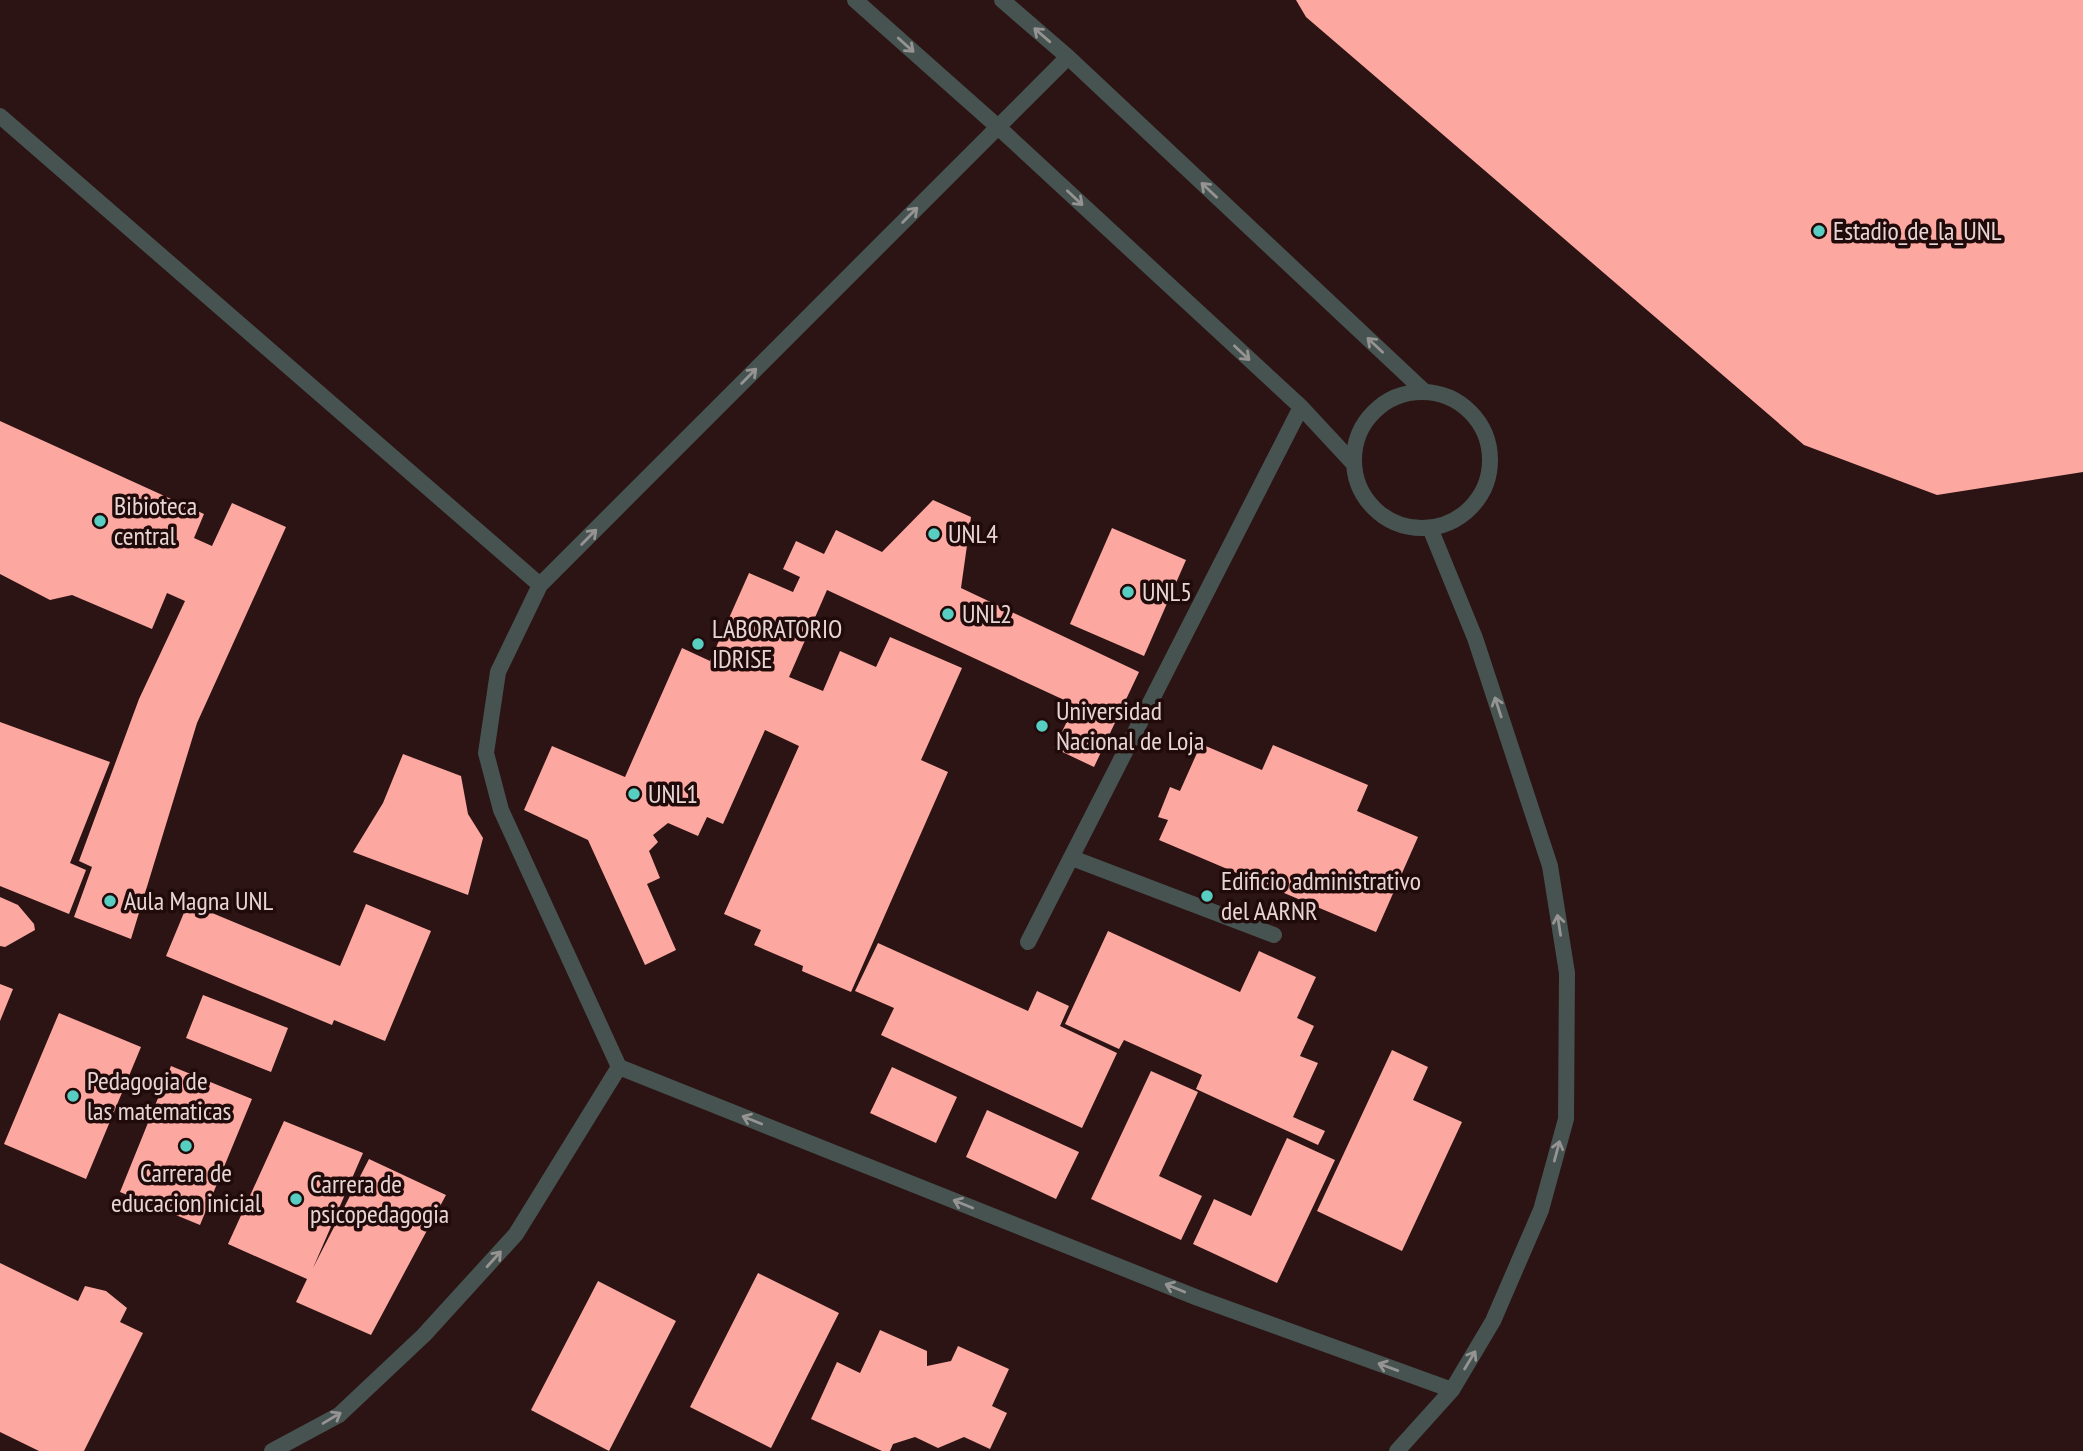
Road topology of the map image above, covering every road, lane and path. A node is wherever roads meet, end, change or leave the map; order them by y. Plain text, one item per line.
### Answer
1 (855, 0) edge
2 (1002, 0) edge
3 (1068, 57) junction
4 (0, 116) edge
5 (998, 127) junction
6 (1425, 392) junction
7 (1301, 407) junction
8 (1353, 463) junction
9 (1430, 528) junction
10 (540, 585) junction
11 (1072, 858) junction
12 (1274, 934) dead end
13 (1028, 942) dead end
14 (619, 1067) junction
15 (1452, 1390) junction
16 (272, 1451) edge
17 (1397, 1451) edge

1 -> 5 lane
3 -> 2 lane
3 - 5 lane
6 -> 3 lane
4 - 10 lane
5 -> 7 lane
10 -> 5 lane
6 - 8 lane
6 - 9 lane
7 - 8 lane
7 - 11 lane
8 - 9 lane
15 -> 9 lane
10 - 14 lane
11 - 12 lane
11 - 13 lane
15 -> 14 lane
16 -> 14 lane
15 - 17 lane

